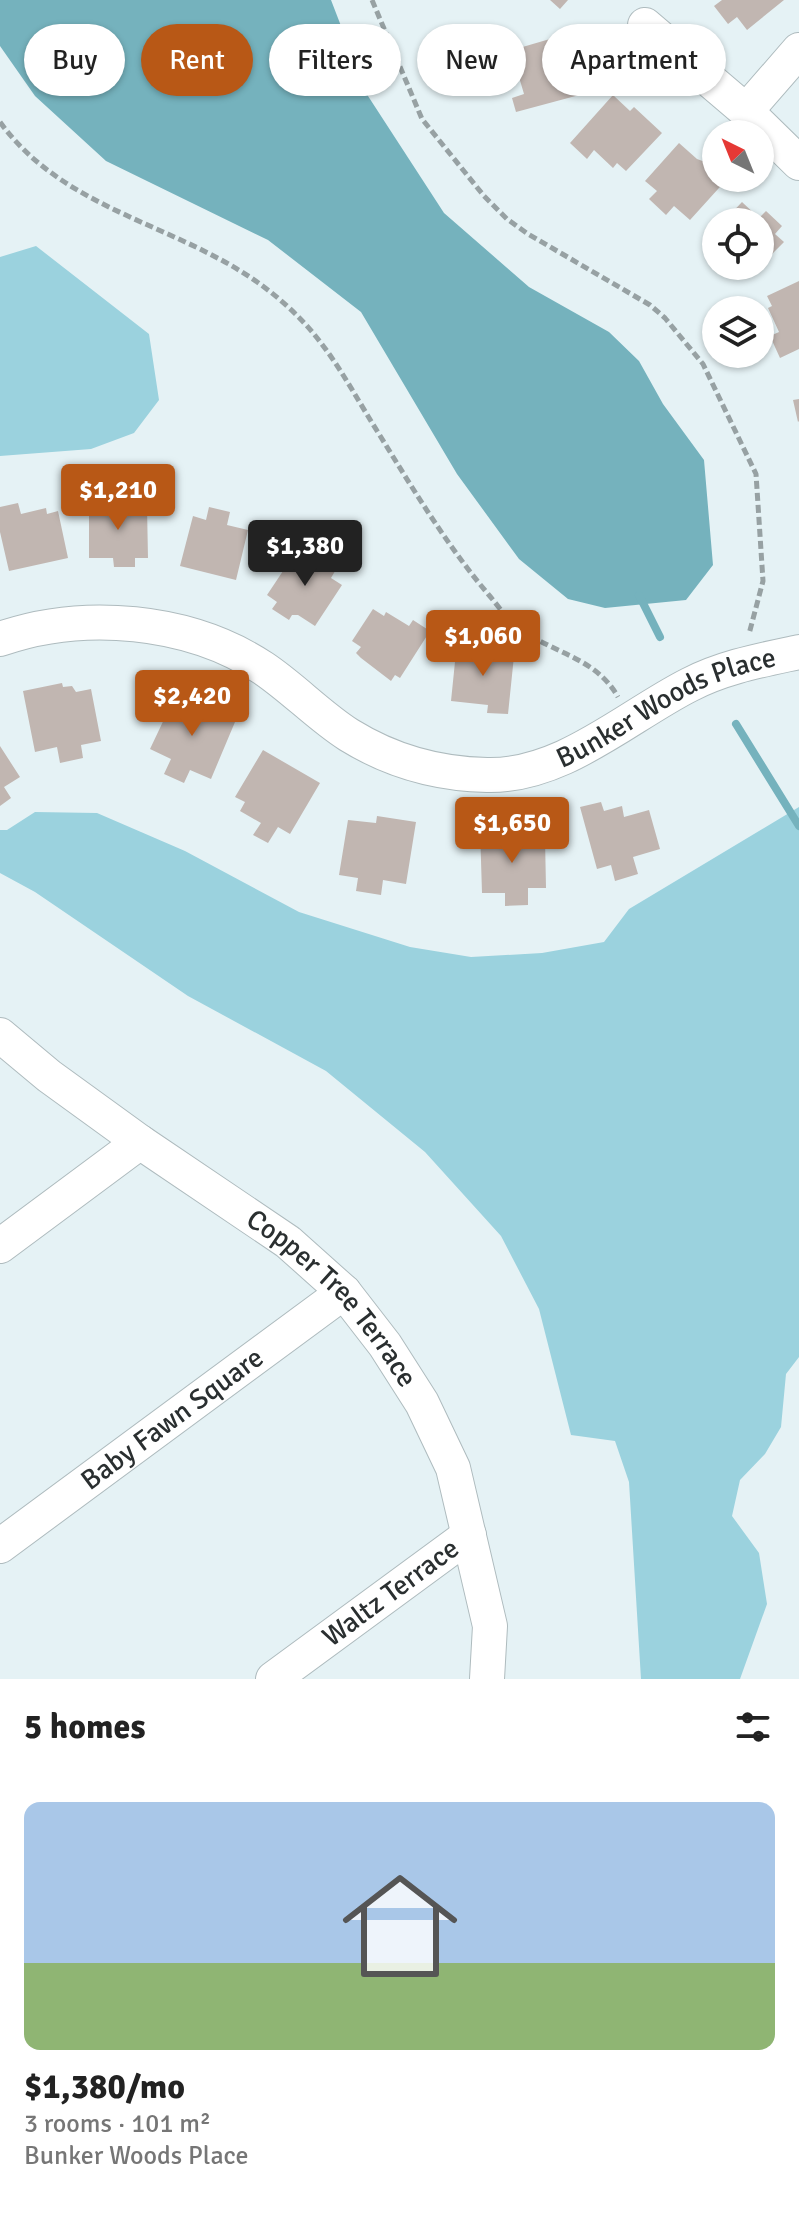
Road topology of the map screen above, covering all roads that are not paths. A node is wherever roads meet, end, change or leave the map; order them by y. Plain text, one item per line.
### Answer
1 (799, 50) edge
2 (726, 94) edge
3 (746, 111) junction
4 (799, 163) edge
5 (0, 639) edge
6 (799, 652) edge
7 (0, 1035) edge
8 (140, 1142) junction
9 (0, 1246) edge
10 (344, 1292) junction
11 (469, 1535) junction
12 (0, 1546) edge
13 (273, 1679) edge
14 (487, 1679) edge

1 - 3 street
2 - 3 street
3 - 4 street
5 - 6 street, Bunker Woods Place
7 - 8 street, Copper Tree Terrace
8 - 9 street
8 - 10 street, Copper Tree Terrace
10 - 11 street, Copper Tree Terrace
10 - 12 street, Baby Fawn Square
11 - 13 street, Waltz Terrace
11 - 14 street, Copper Tree Terrace

